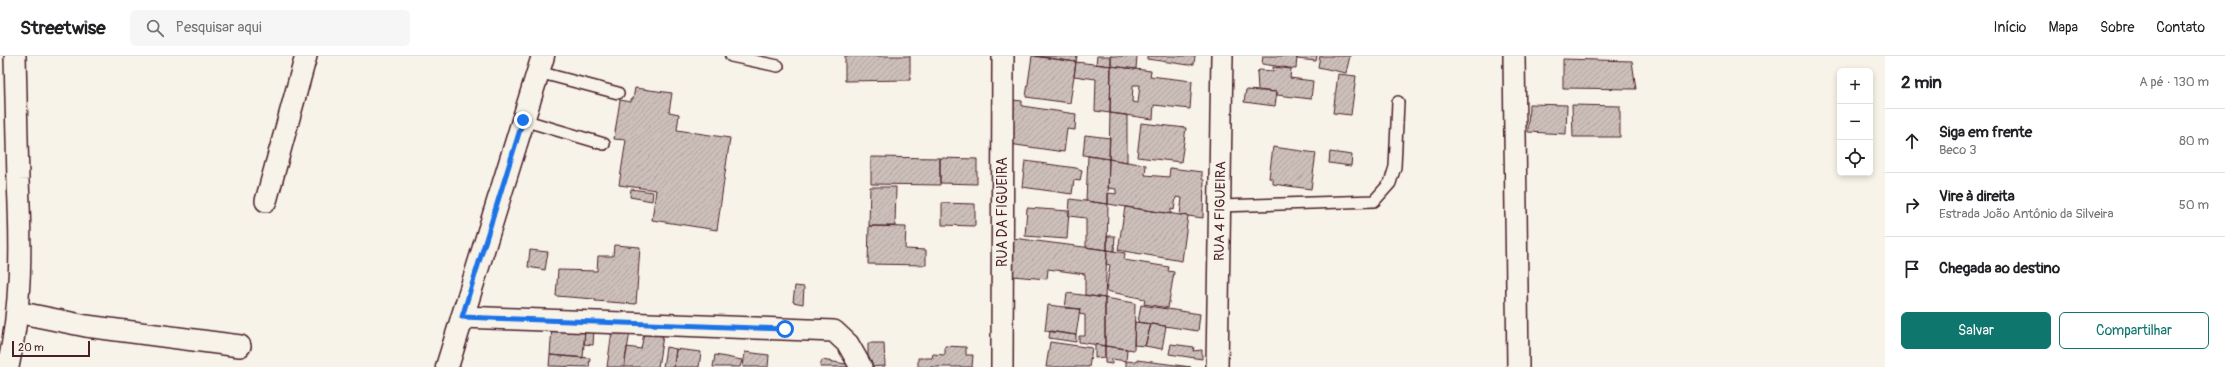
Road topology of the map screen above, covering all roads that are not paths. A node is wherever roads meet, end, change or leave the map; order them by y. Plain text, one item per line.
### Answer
1 (15, 56) edge
2 (306, 56) edge
3 (731, 56) edge
4 (1003, 56) edge
5 (1222, 56) edge
6 (1514, 56) edge
7 (540, 64) edge
8 (778, 66) dead end
9 (618, 93) dead end
10 (1398, 102) dead end
11 (523, 120) junction
12 (604, 144) dead end
13 (266, 201) dead end
14 (1220, 206) junction
15 (17, 312) junction
16 (462, 317) junction
17 (240, 346) dead end
18 (8, 367) edge
19 (447, 367) edge
20 (861, 367) edge
21 (1002, 367) edge
22 (1217, 367) edge
23 (1518, 367) edge

1 - 15 street
2 - 13 street
3 - 8 lane
4 - 21 street, RUA DA FIGUEIRA
5 - 14 street, RUA 4 FIGUEIRA
6 - 23 street
7 - 9 lane
7 - 11 main road
10 - 14 lane
11 - 12 lane
11 - 16 main road
14 - 22 street, RUA 4 FIGUEIRA
15 - 17 street
15 - 18 street
16 - 19 main road
16 - 20 street

